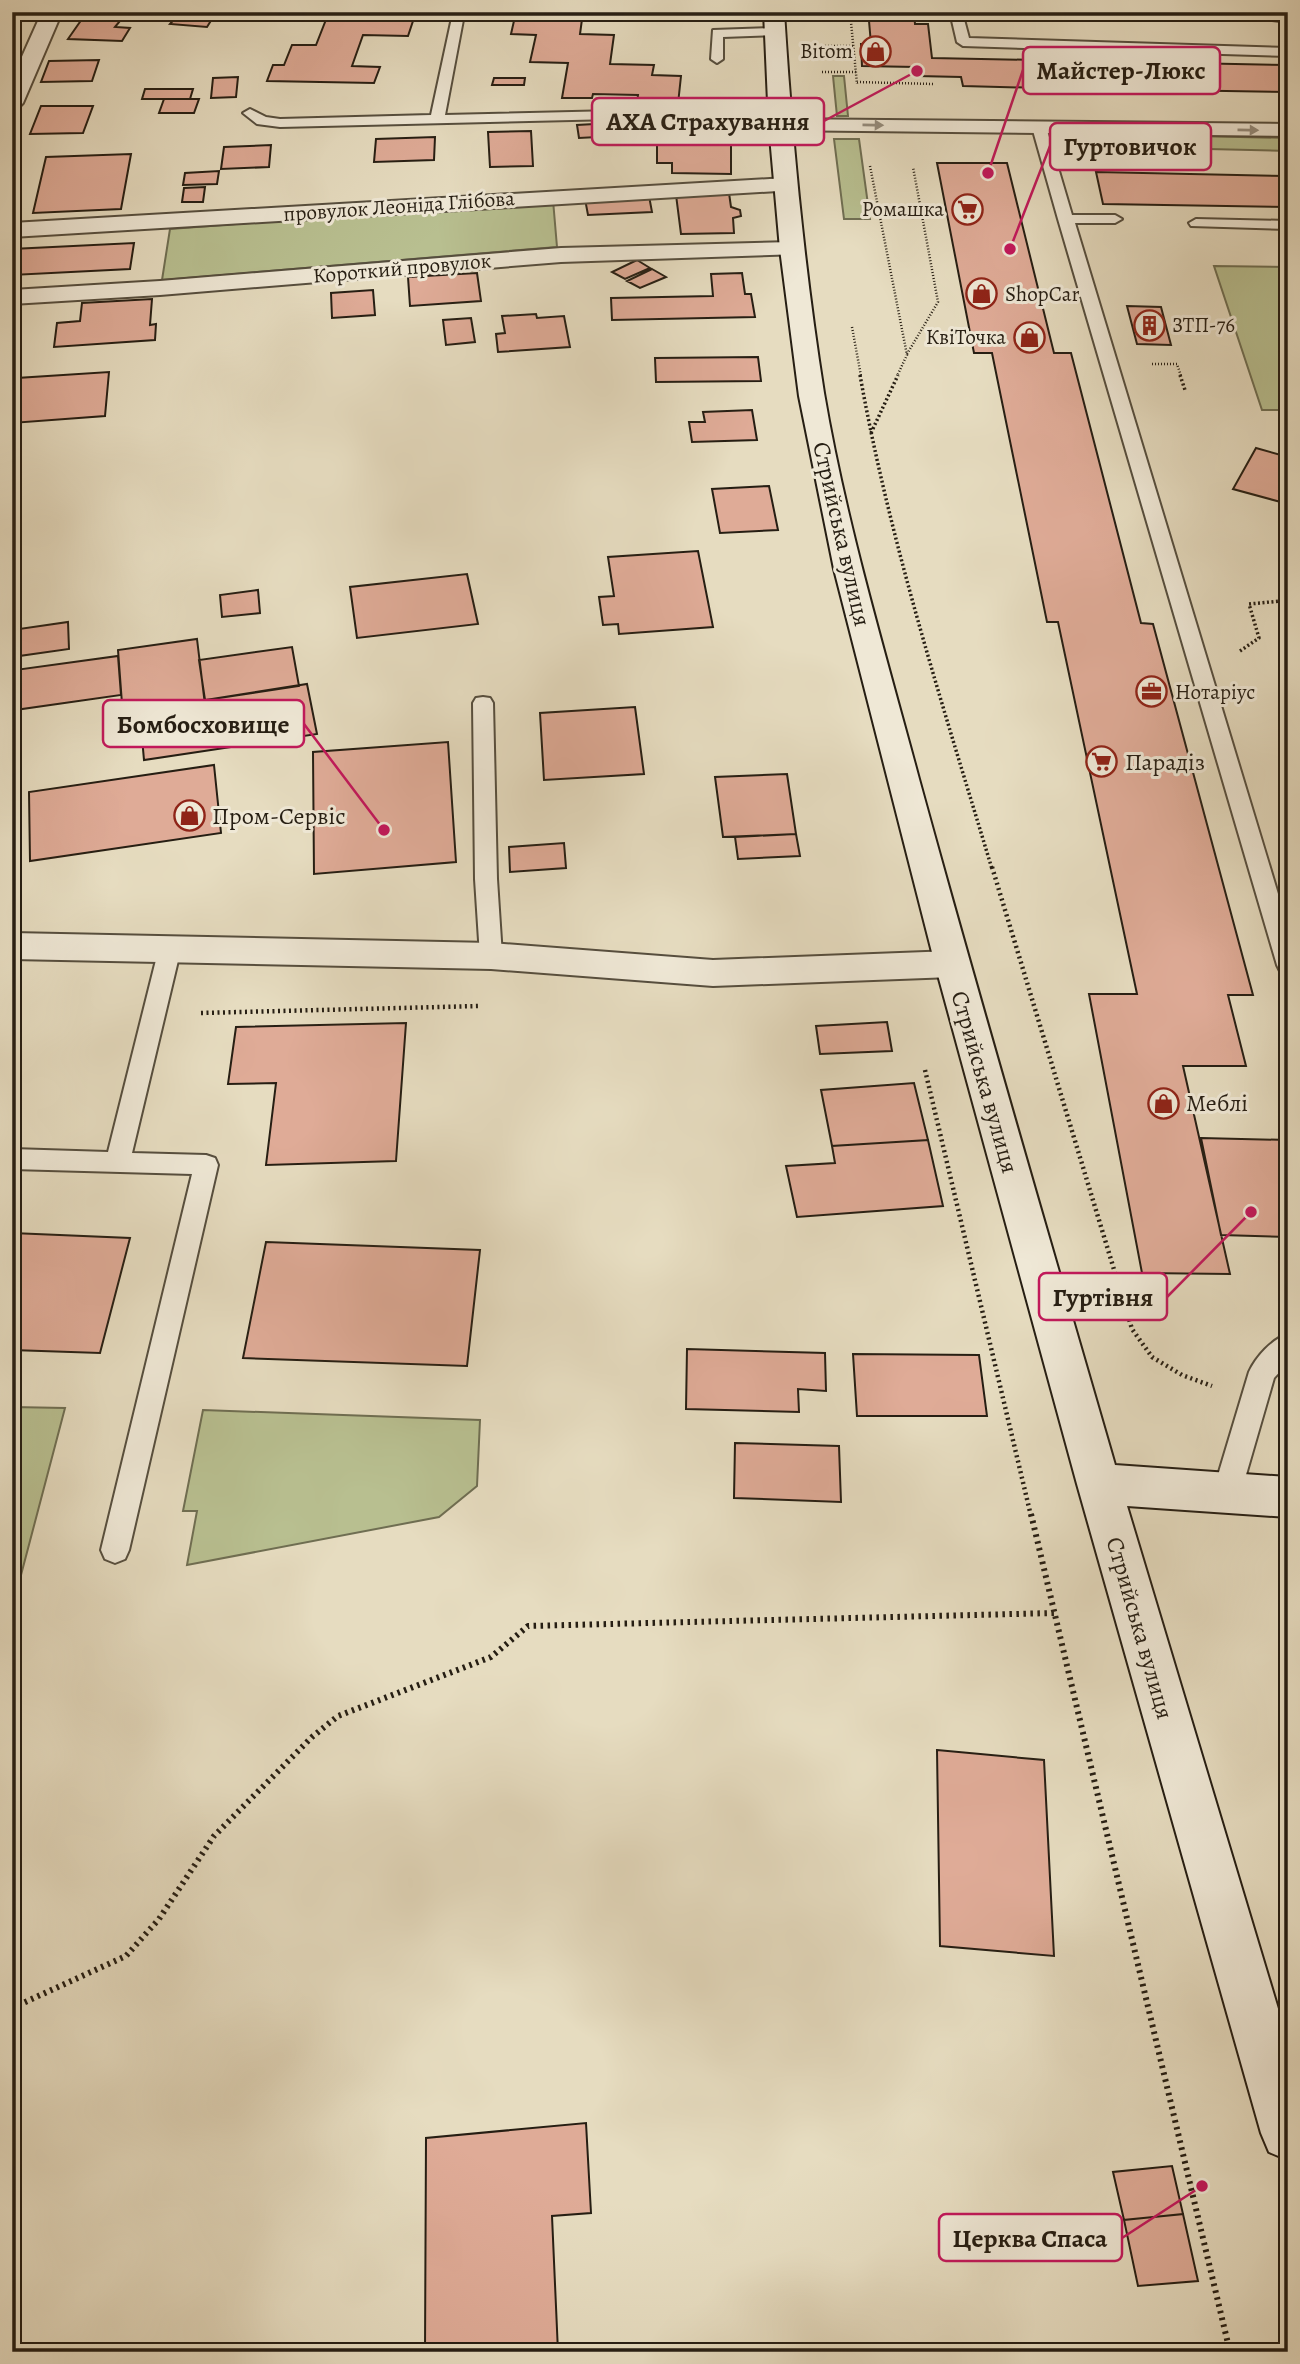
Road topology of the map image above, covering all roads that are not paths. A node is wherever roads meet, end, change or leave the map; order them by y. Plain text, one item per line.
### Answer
1 (52, 12) edge
2 (956, 12) edge
3 (1240, 12) edge
4 (504, 16) dead end
5 (1288, 18) edge
6 (774, 22) edge
7 (1288, 52) edge
8 (718, 59) dead end
9 (12, 103) edge
10 (250, 113) dead end
11 (780, 118) junction
12 (437, 119) junction
13 (1039, 127) junction
14 (1288, 130) edge
15 (786, 185) junction
16 (1065, 219) junction
17 (1115, 219) dead end
18 (1196, 223) dead end
19 (1288, 225) edge
20 (12, 230) edge
21 (792, 249) junction
22 (12, 297) edge
23 (483, 704) dead end
24 (12, 946) edge
25 (170, 948) junction
26 (491, 956) junction
27 (952, 964) junction
28 (1288, 965) edge
29 (12, 1159) edge
30 (118, 1162) junction
31 (1288, 1345) edge
32 (1099, 1484) junction
33 (1227, 1492) junction
34 (1288, 1497) edge
35 (115, 1550) dead end
36 (1288, 2133) edge

1 - 9 street
2 - 7 lane
3 - 5 lane
4 - 12 lane
6 - 8 lane
6 - 11 street, Стрийська вулиця
10 - 12 lane
11 - 12 lane
11 -> 13 street
11 - 15 street, Стрийська вулиця
13 -> 14 street
13 - 16 lane
15 - 20 street, провулок Леоніда Глібова
15 - 21 street, Стрийська вулиця
16 - 17 lane
16 - 28 lane
18 - 19 lane
21 - 22 street, Короткий провулок
21 - 27 street, Стрийська вулиця
23 - 26 lane
24 - 25 street
25 - 26 street
25 - 30 lane
26 - 27 street
27 - 32 street, Стрийська вулиця
29 - 30 lane
30 - 35 lane
31 - 33 lane
32 - 33 street
32 - 36 street, Стрийська вулиця
33 - 34 street

